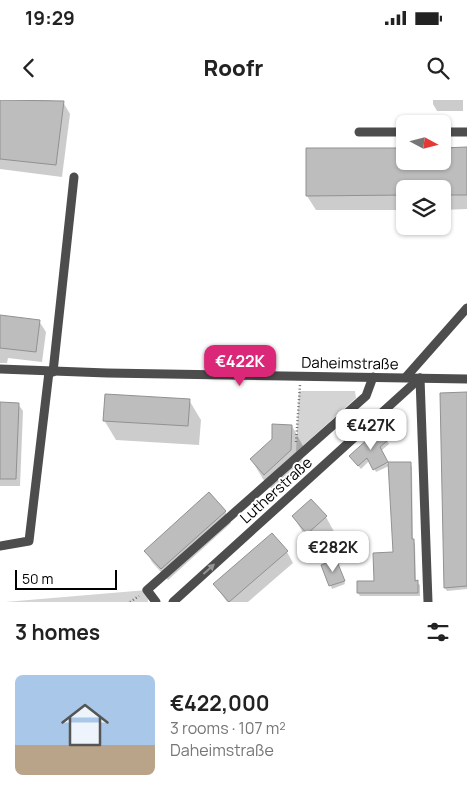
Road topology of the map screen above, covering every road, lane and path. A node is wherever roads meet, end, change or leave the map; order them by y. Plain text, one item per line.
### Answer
1 (359, 132) dead end
2 (396, 132) edge
3 (451, 132) edge
4 (467, 132) edge
5 (74, 177) dead end
6 (467, 308) edge
7 (0, 369) edge
8 (51, 372) junction
9 (300, 376) junction
10 (373, 377) junction
11 (406, 378) junction
12 (420, 378) junction
13 (467, 379) edge
14 (297, 438) dead end
15 (0, 546) edge
16 (156, 602) edge
17 (173, 602) edge
18 (428, 602) edge

1 - 2 street
3 - 4 street
5 - 8 street
6 - 11 street
7 - 8 street, Daheimstraße
8 - 9 street, Daheimstraße
8 - 15 street
9 - 10 street, Daheimstraße
9 - 14 path
10 - 11 street, Daheimstraße
10 - 16 street, Lutherstraße
11 - 12 street, Daheimstraße
12 - 13 street, Daheimstraße
17 -> 12 street, Lutherstraße
12 - 18 street

